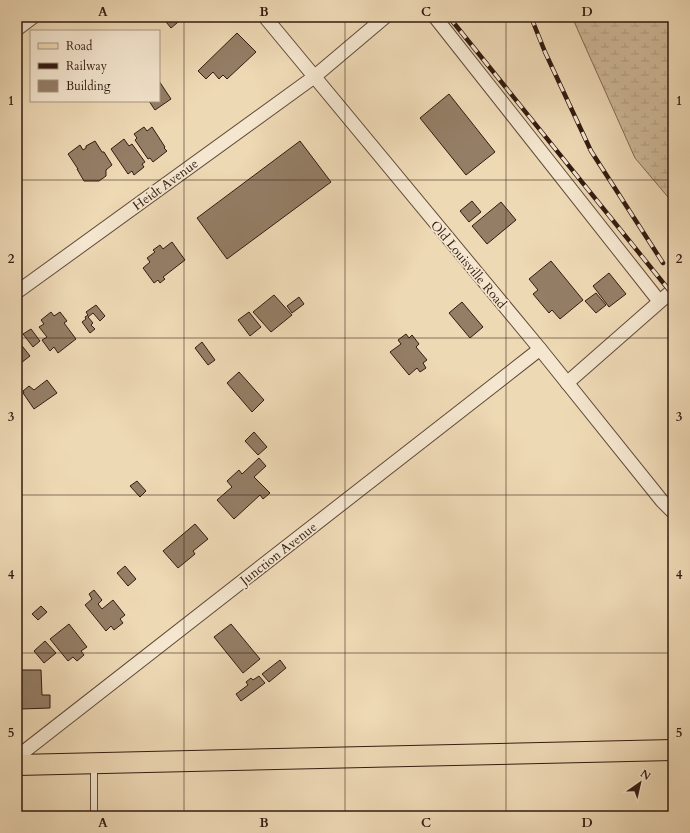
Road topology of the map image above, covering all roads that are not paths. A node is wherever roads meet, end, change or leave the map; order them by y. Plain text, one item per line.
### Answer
1 (33, 17) edge
2 (265, 17) edge
3 (385, 17) edge
4 (435, 17) edge
5 (17, 29) edge
6 (314, 77) junction
7 (673, 290) edge
8 (17, 292) edge
9 (659, 301) junction
10 (540, 350) junction
11 (567, 383) junction
12 (673, 512) edge
13 (673, 750) edge
14 (17, 757) edge
15 (94, 763) junction
16 (17, 765) edge
17 (94, 816) edge

1 - 5 street
2 - 6 street, Old Louisville Road
3 - 6 street, Heidt Avenue
4 - 9 street
6 - 8 street, Heidt Avenue
6 - 10 street, Old Louisville Road
7 - 9 street
9 - 11 street
10 - 11 street, Old Louisville Road
10 - 14 street, Junction Avenue
11 - 12 street, Old Louisville Road
13 - 15 main road
15 - 16 main road
15 - 17 lane

